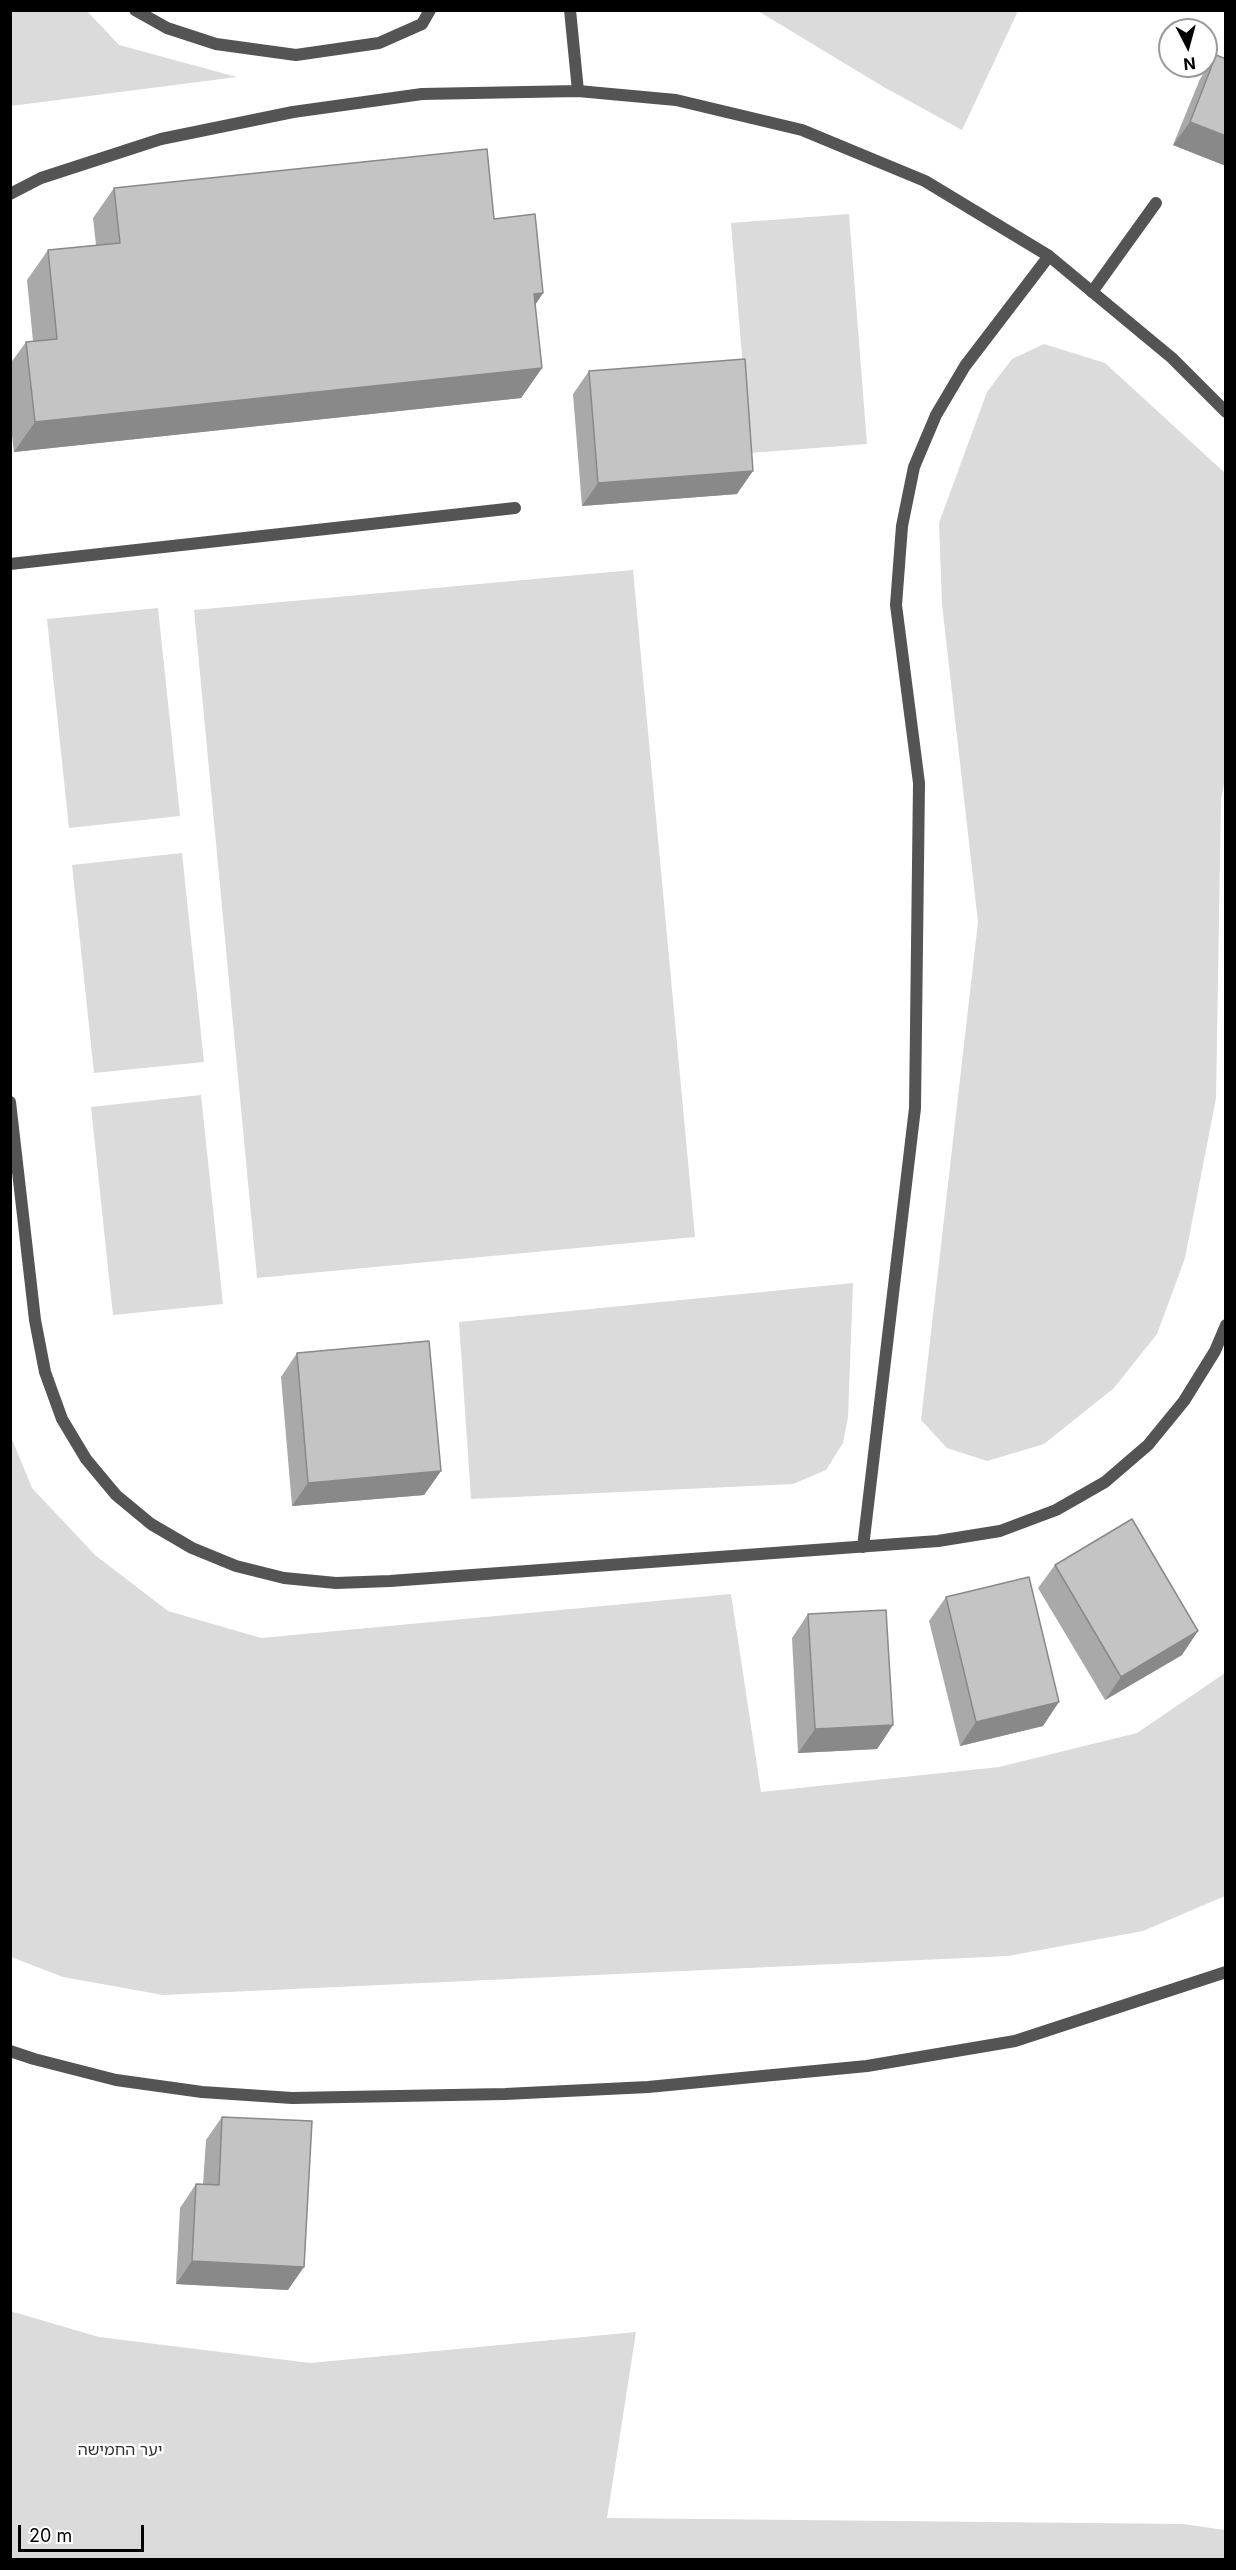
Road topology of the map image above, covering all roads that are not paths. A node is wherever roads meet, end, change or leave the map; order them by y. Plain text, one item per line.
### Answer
1 (135, 10) edge
2 (430, 10) edge
3 (570, 10) edge
4 (578, 91) junction
5 (10, 194) edge
6 (1156, 203) dead end
7 (1049, 256) junction
8 (1092, 292) junction
9 (1226, 412) edge
10 (515, 508) dead end
11 (10, 564) edge
12 (10, 1102) edge
13 (1226, 1325) edge
14 (863, 1546) junction
15 (1226, 1972) edge
16 (10, 2051) edge

1 - 2 street
3 - 4 street
4 - 5 street
4 - 7 street
6 - 8 street
7 - 8 street
7 - 14 street
8 - 9 street
10 - 11 street
12 - 14 street
13 - 14 street
15 - 16 street

